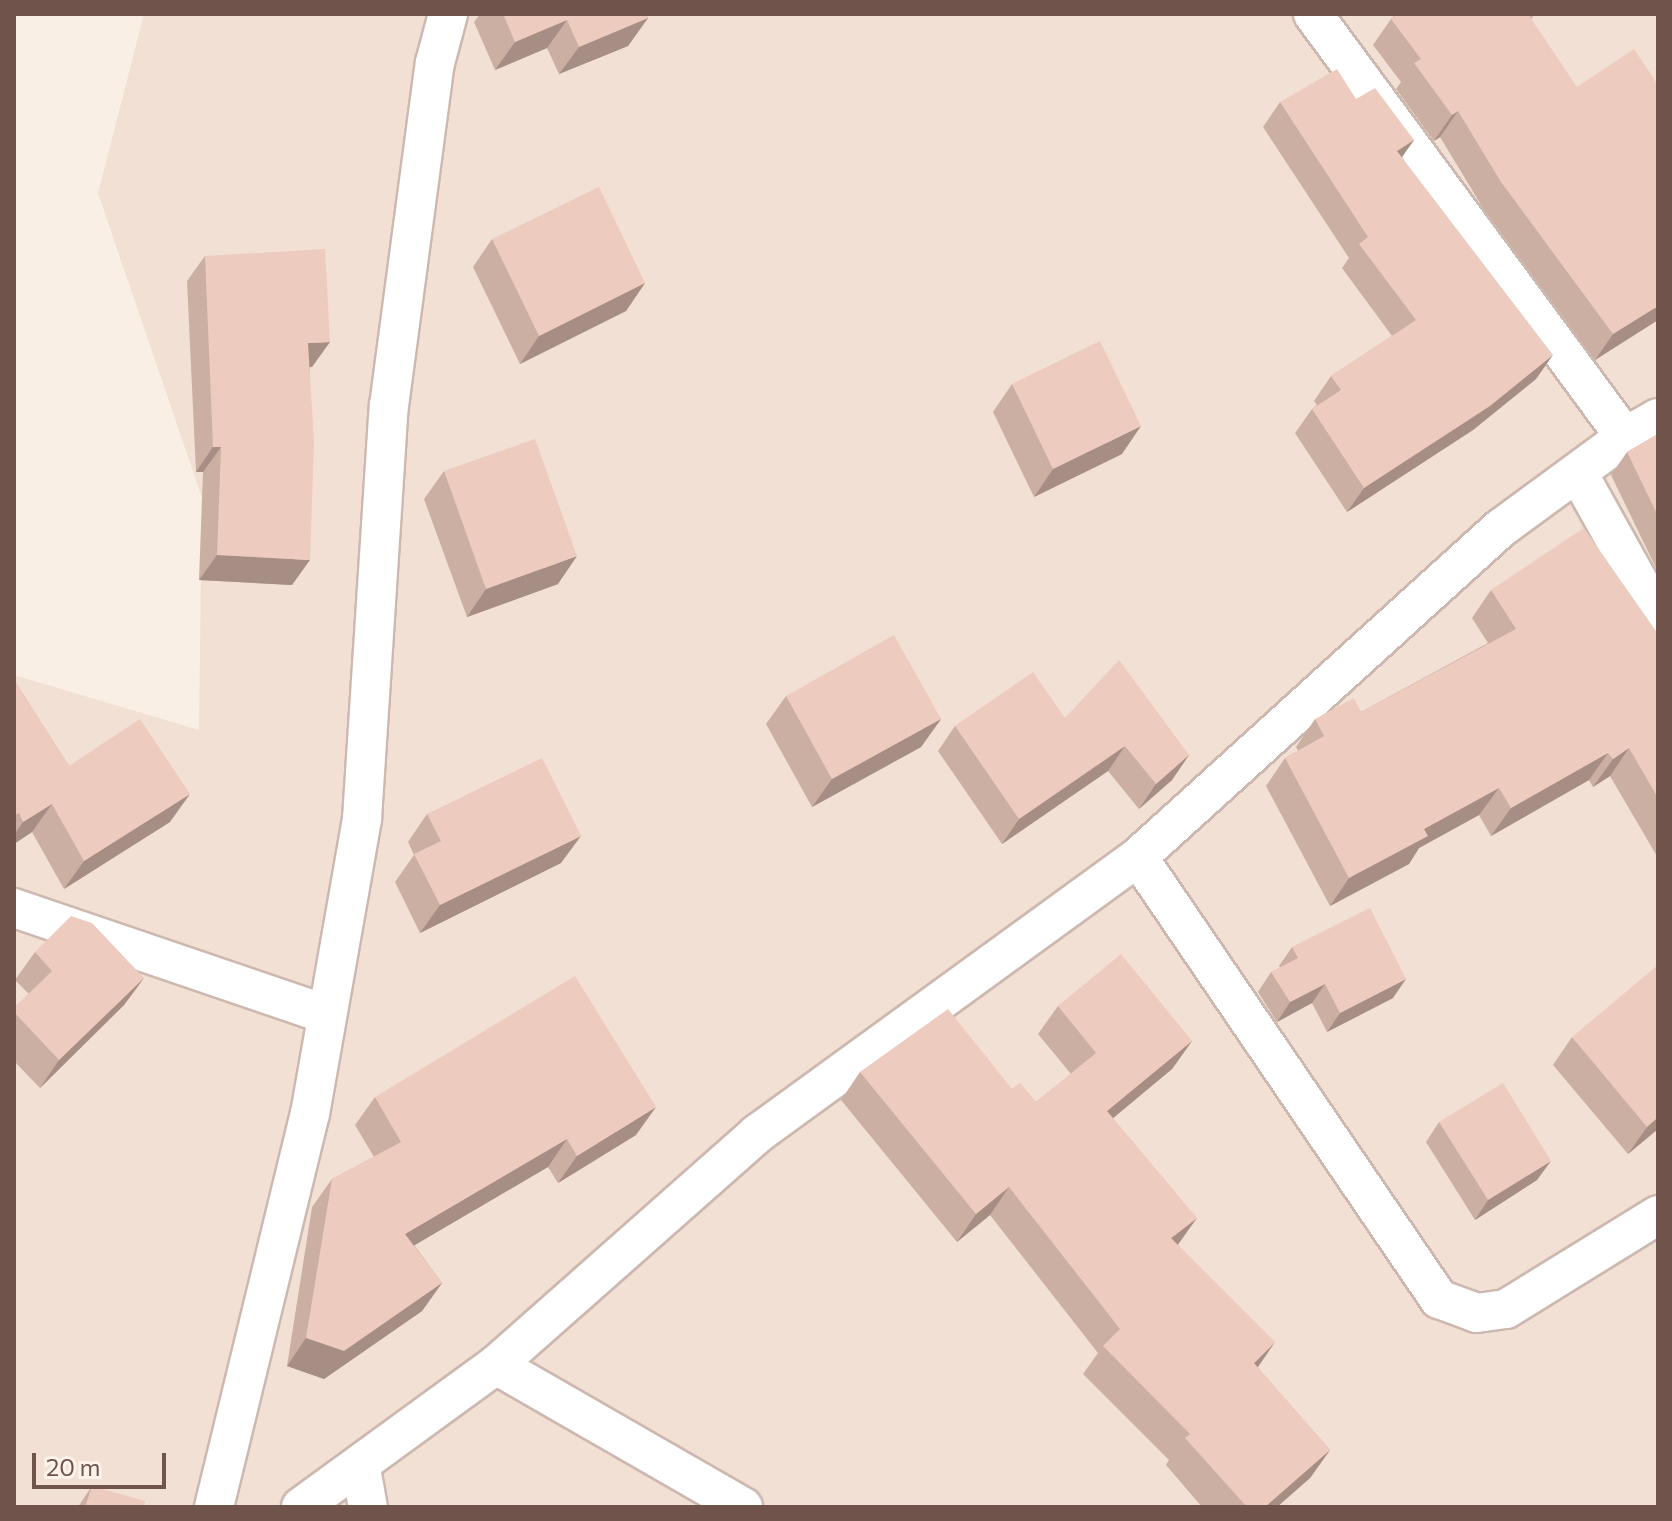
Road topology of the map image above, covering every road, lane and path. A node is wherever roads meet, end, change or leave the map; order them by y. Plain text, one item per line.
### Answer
1 (448, 14) edge
2 (1313, 14) edge
3 (1658, 418) edge
4 (1625, 437) junction
5 (1578, 473) junction
6 (1658, 617) edge
7 (1138, 857) junction
8 (14, 908) edge
9 (325, 1014) junction
10 (1658, 1215) edge
11 (496, 1365) junction
12 (361, 1468) junction
13 (214, 1507) edge
14 (301, 1507) edge
15 (368, 1507) edge
16 (743, 1507) edge

1 - 9 street
2 - 4 street
3 - 4 street
4 - 5 street
5 - 6 street
5 - 7 street
7 - 10 street
7 - 11 street
8 - 9 street
9 - 13 street
11 - 12 street
11 - 16 street
12 - 14 street
12 - 15 street

